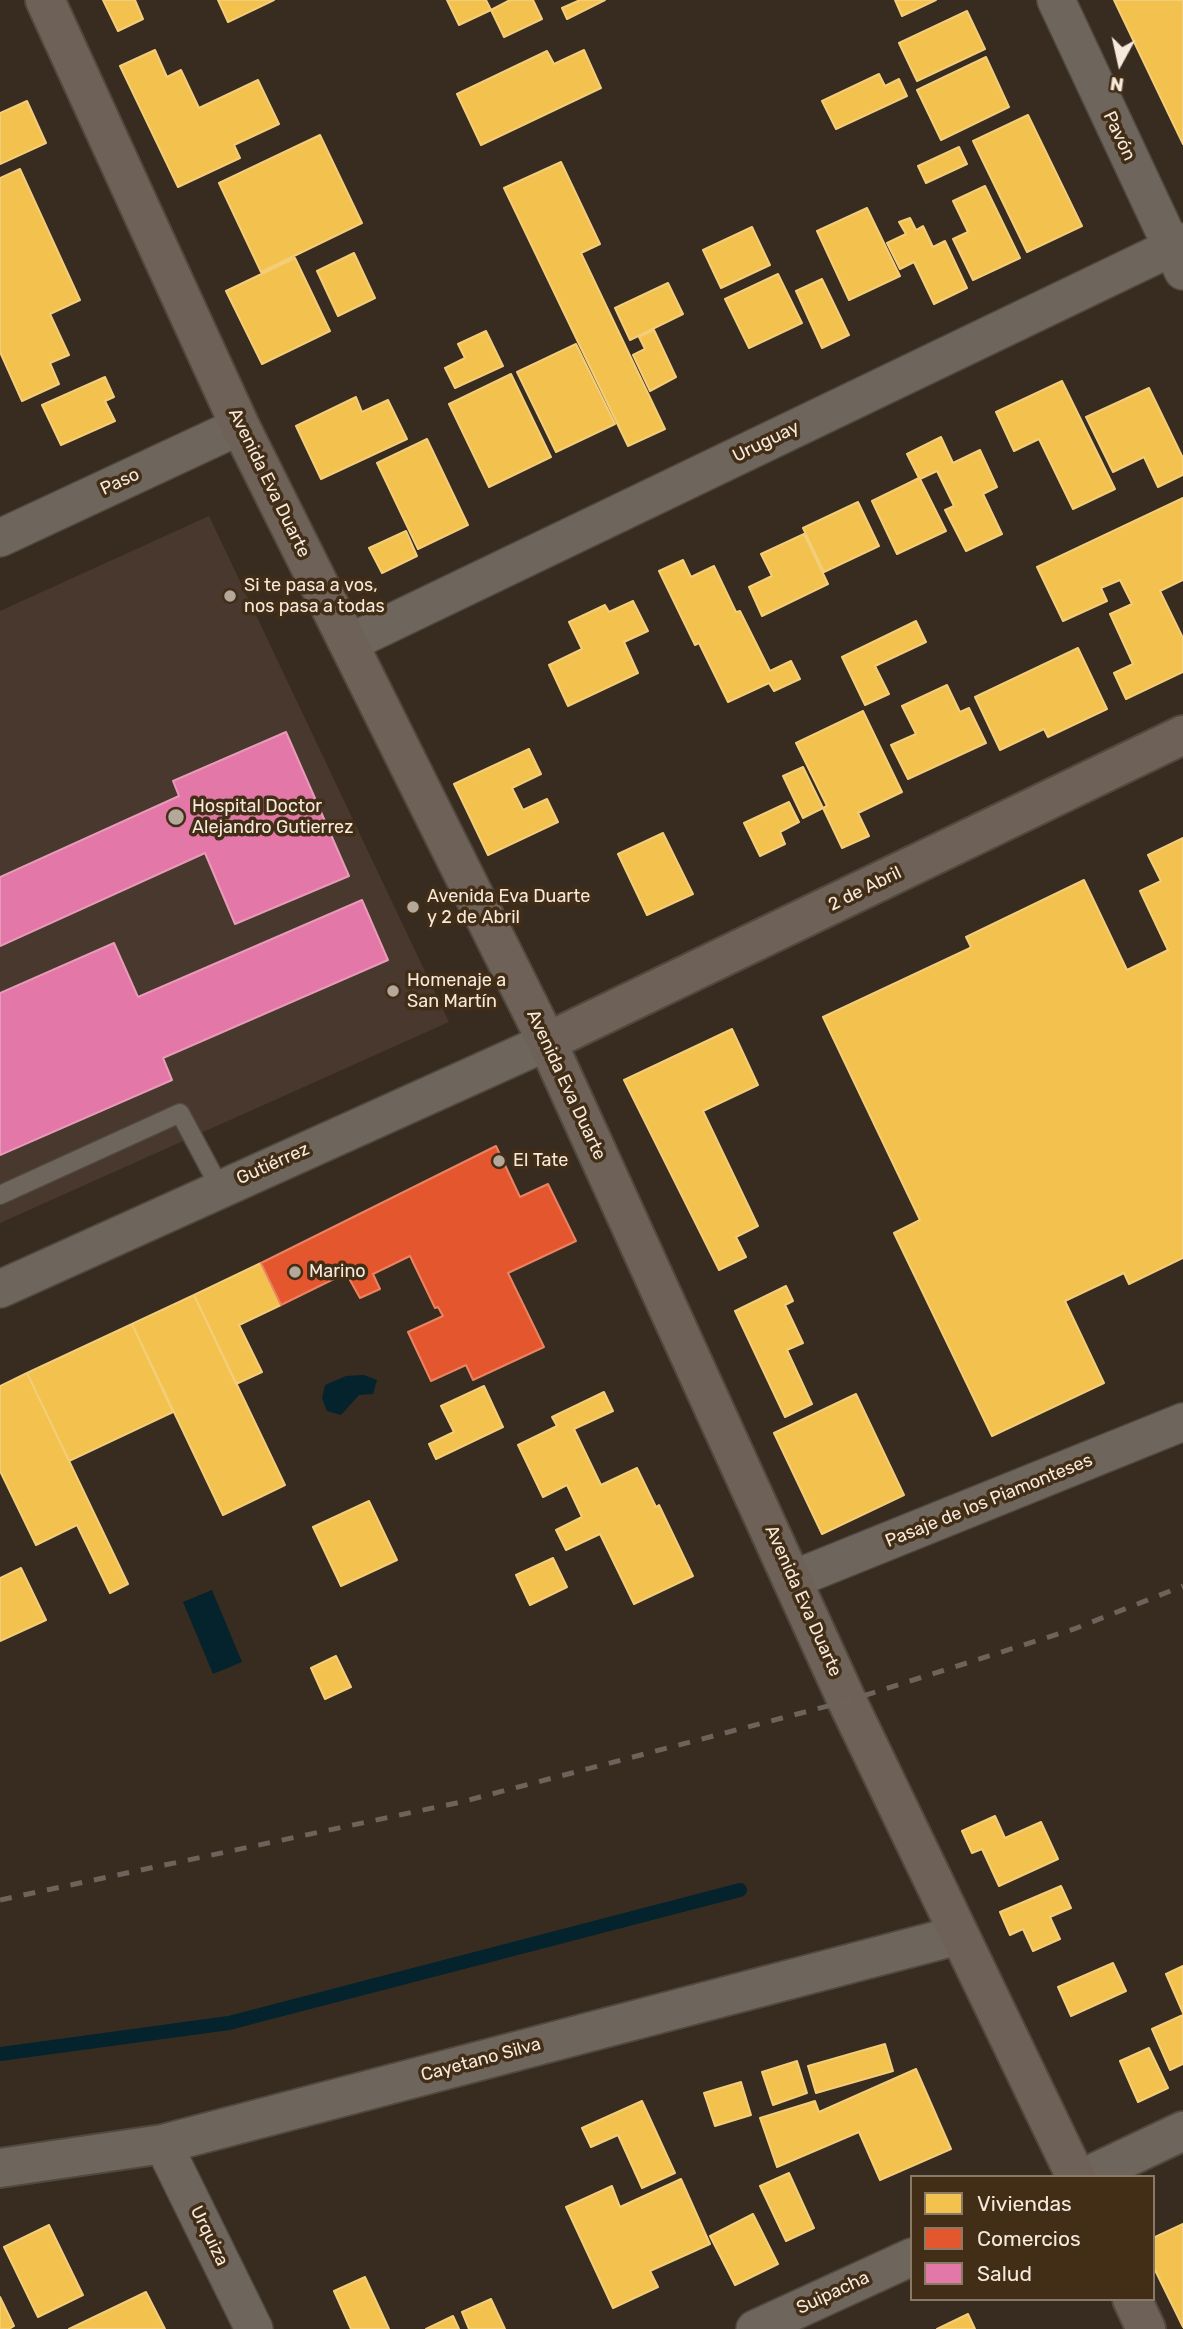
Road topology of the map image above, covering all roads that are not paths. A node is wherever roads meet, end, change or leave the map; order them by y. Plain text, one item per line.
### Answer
1 (45, 0) edge
2 (1056, 0) edge
3 (1179, 253) edge
4 (240, 426) junction
5 (0, 538) edge
6 (348, 643) junction
7 (1183, 735) edge
8 (547, 1042) junction
9 (220, 1188) junction
10 (0, 1195) edge
11 (0, 1289) edge
12 (1183, 1422) edge
13 (794, 1579) junction
14 (959, 1935) junction
15 (1183, 2131) edge
16 (163, 2144) junction
17 (0, 2168) edge
18 (1075, 2175) edge
19 (1090, 2175) edge
20 (910, 2258) edge
21 (1133, 2301) edge
22 (254, 2329) edge
23 (755, 2329) edge
24 (1146, 2329) edge

1 - 4 main road, Avenida Eva Duarte
2 - 3 street, Pavón
3 - 6 street, Uruguay
4 - 5 street, Paso
4 - 6 main road, Avenida Eva Duarte
6 - 8 main road, Avenida Eva Duarte
7 - 8 main road, 2 de Abril
8 - 9 street, Gutiérrez
8 - 13 main road, Avenida Eva Duarte
9 - 10 lane
9 - 11 street, Gutiérrez
12 - 13 street, Pasaje de los Piamonteses
13 - 14 main road, Avenida Eva Duarte
14 - 16 street, Cayetano Silva
14 - 18 main road, Avenida Eva Duarte
15 - 19 street
16 - 17 street, Cayetano Silva
16 - 22 street, Urquiza
20 - 23 street, Suipacha
21 - 24 main road

